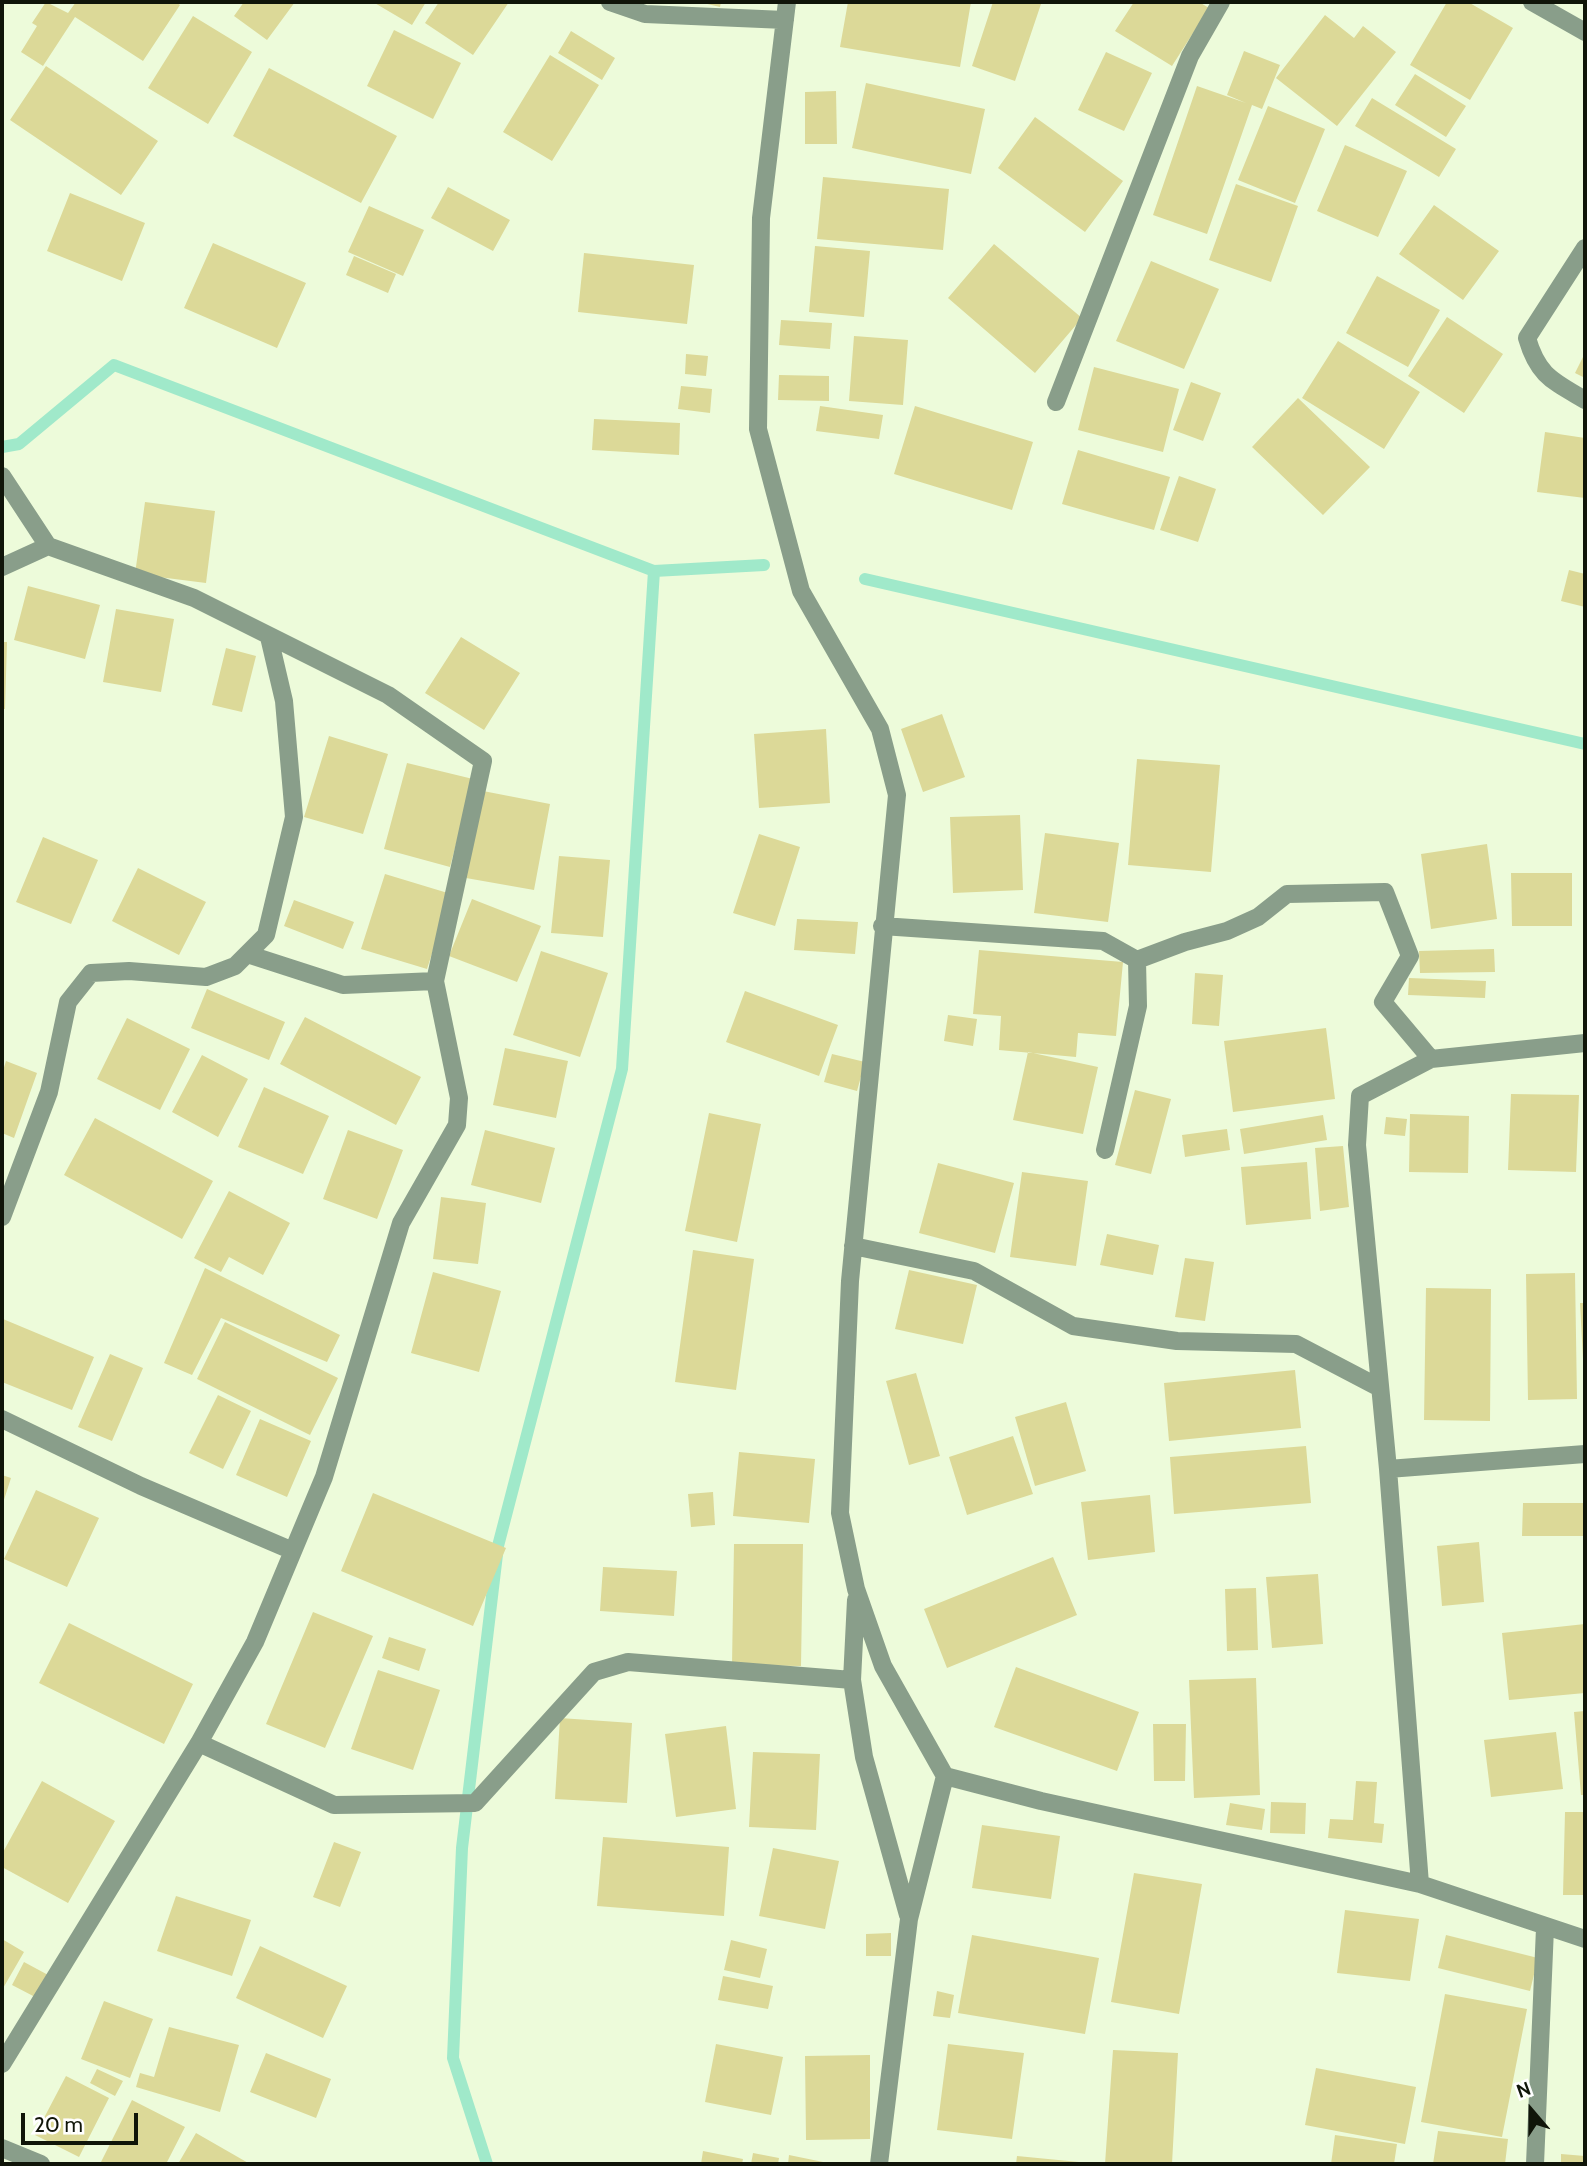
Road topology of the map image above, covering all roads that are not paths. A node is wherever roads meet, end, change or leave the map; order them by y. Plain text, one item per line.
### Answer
1 (610, 2) edge
2 (787, 2) edge
3 (1220, 2) edge
4 (1532, 2) edge
5 (785, 20) junction
6 (1585, 32) edge
7 (1585, 248) edge
8 (1585, 400) edge
9 (1056, 402) dead end
10 (2, 477) edge
11 (48, 546) junction
12 (2, 567) edge
13 (269, 637) junction
14 (882, 926) junction
15 (247, 954) junction
16 (1136, 960) junction
17 (435, 981) junction
18 (1585, 1043) edge
19 (1431, 1059) junction
20 (1105, 1150) dead end
21 (2, 1217) edge
22 (853, 1246) junction
23 (1380, 1388) junction
24 (2, 1419) edge
25 (1585, 1454) edge
26 (1388, 1469) junction
27 (293, 1551) junction
28 (856, 1589) junction
29 (852, 1680) junction
30 (199, 1743) junction
31 (945, 1776) junction
32 (1419, 1884) junction
33 (909, 1919) junction
34 (1545, 1928) junction
35 (1585, 1939) edge
36 (2, 2064) edge
37 (2, 2148) edge
38 (41, 2164) edge
39 (879, 2164) edge
40 (1535, 2164) edge

1 - 5 street
2 - 5 street
3 - 9 street
4 - 6 street
5 - 14 street
7 - 8 street
10 - 11 street
11 - 12 street
11 - 13 street
13 - 15 street
13 - 17 street
14 - 16 street
14 - 22 street
15 - 17 street
15 - 21 street
16 - 19 street
16 - 20 street
17 - 27 street
18 - 19 street
19 - 23 street
22 - 23 street
22 - 28 street
23 - 26 street
24 - 27 street
25 - 26 street
26 - 32 street
27 - 30 street
28 - 29 street
28 - 31 street
29 - 30 street
29 - 33 street
30 - 36 street
31 - 32 street
31 - 33 street
32 - 34 street
33 - 39 street
34 - 35 street
34 - 40 street
37 - 38 street

